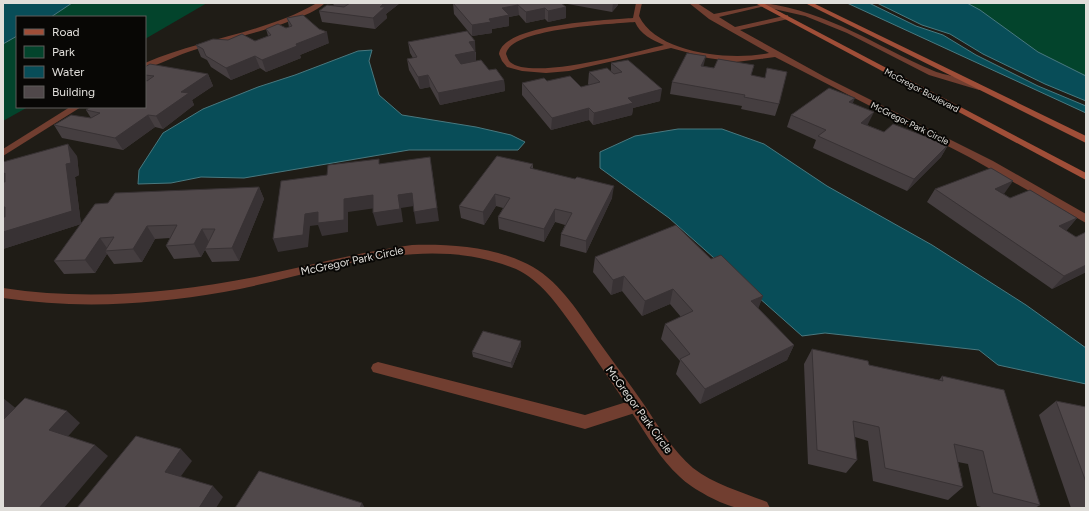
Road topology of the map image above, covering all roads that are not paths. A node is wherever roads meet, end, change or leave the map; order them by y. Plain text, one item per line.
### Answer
1 (322, 3) edge
2 (639, 3) edge
3 (692, 3) edge
4 (808, 3) edge
5 (760, 4) edge
6 (712, 17) junction
7 (785, 17) junction
8 (637, 20) junction
9 (733, 30) junction
10 (671, 46) junction
11 (776, 54) junction
12 (146, 66) edge
13 (979, 87) junction
14 (74, 108) edge
15 (1086, 140) edge
16 (3, 153) edge
17 (1086, 177) edge
18 (1086, 219) edge
19 (3, 293) edge
20 (378, 368) dead end
21 (636, 406) junction
22 (761, 508) edge

1 - 12 street
2 - 8 street
3 - 6 street, McGregor Park Circle
4 - 13 main road
5 - 6 street
5 - 7 main road, McGregor Boulevard
5 - 13 street
6 - 9 street, McGregor Park Circle
7 - 9 street
7 - 17 main road, McGregor Boulevard
8 - 10 street
8 - 10 street
9 - 11 street, McGregor Park Circle
10 - 11 street
11 - 18 street, McGregor Park Circle
13 - 15 main road
14 - 16 street
19 - 21 street, McGregor Park Circle
20 - 21 street
21 - 22 street, McGregor Park Circle

